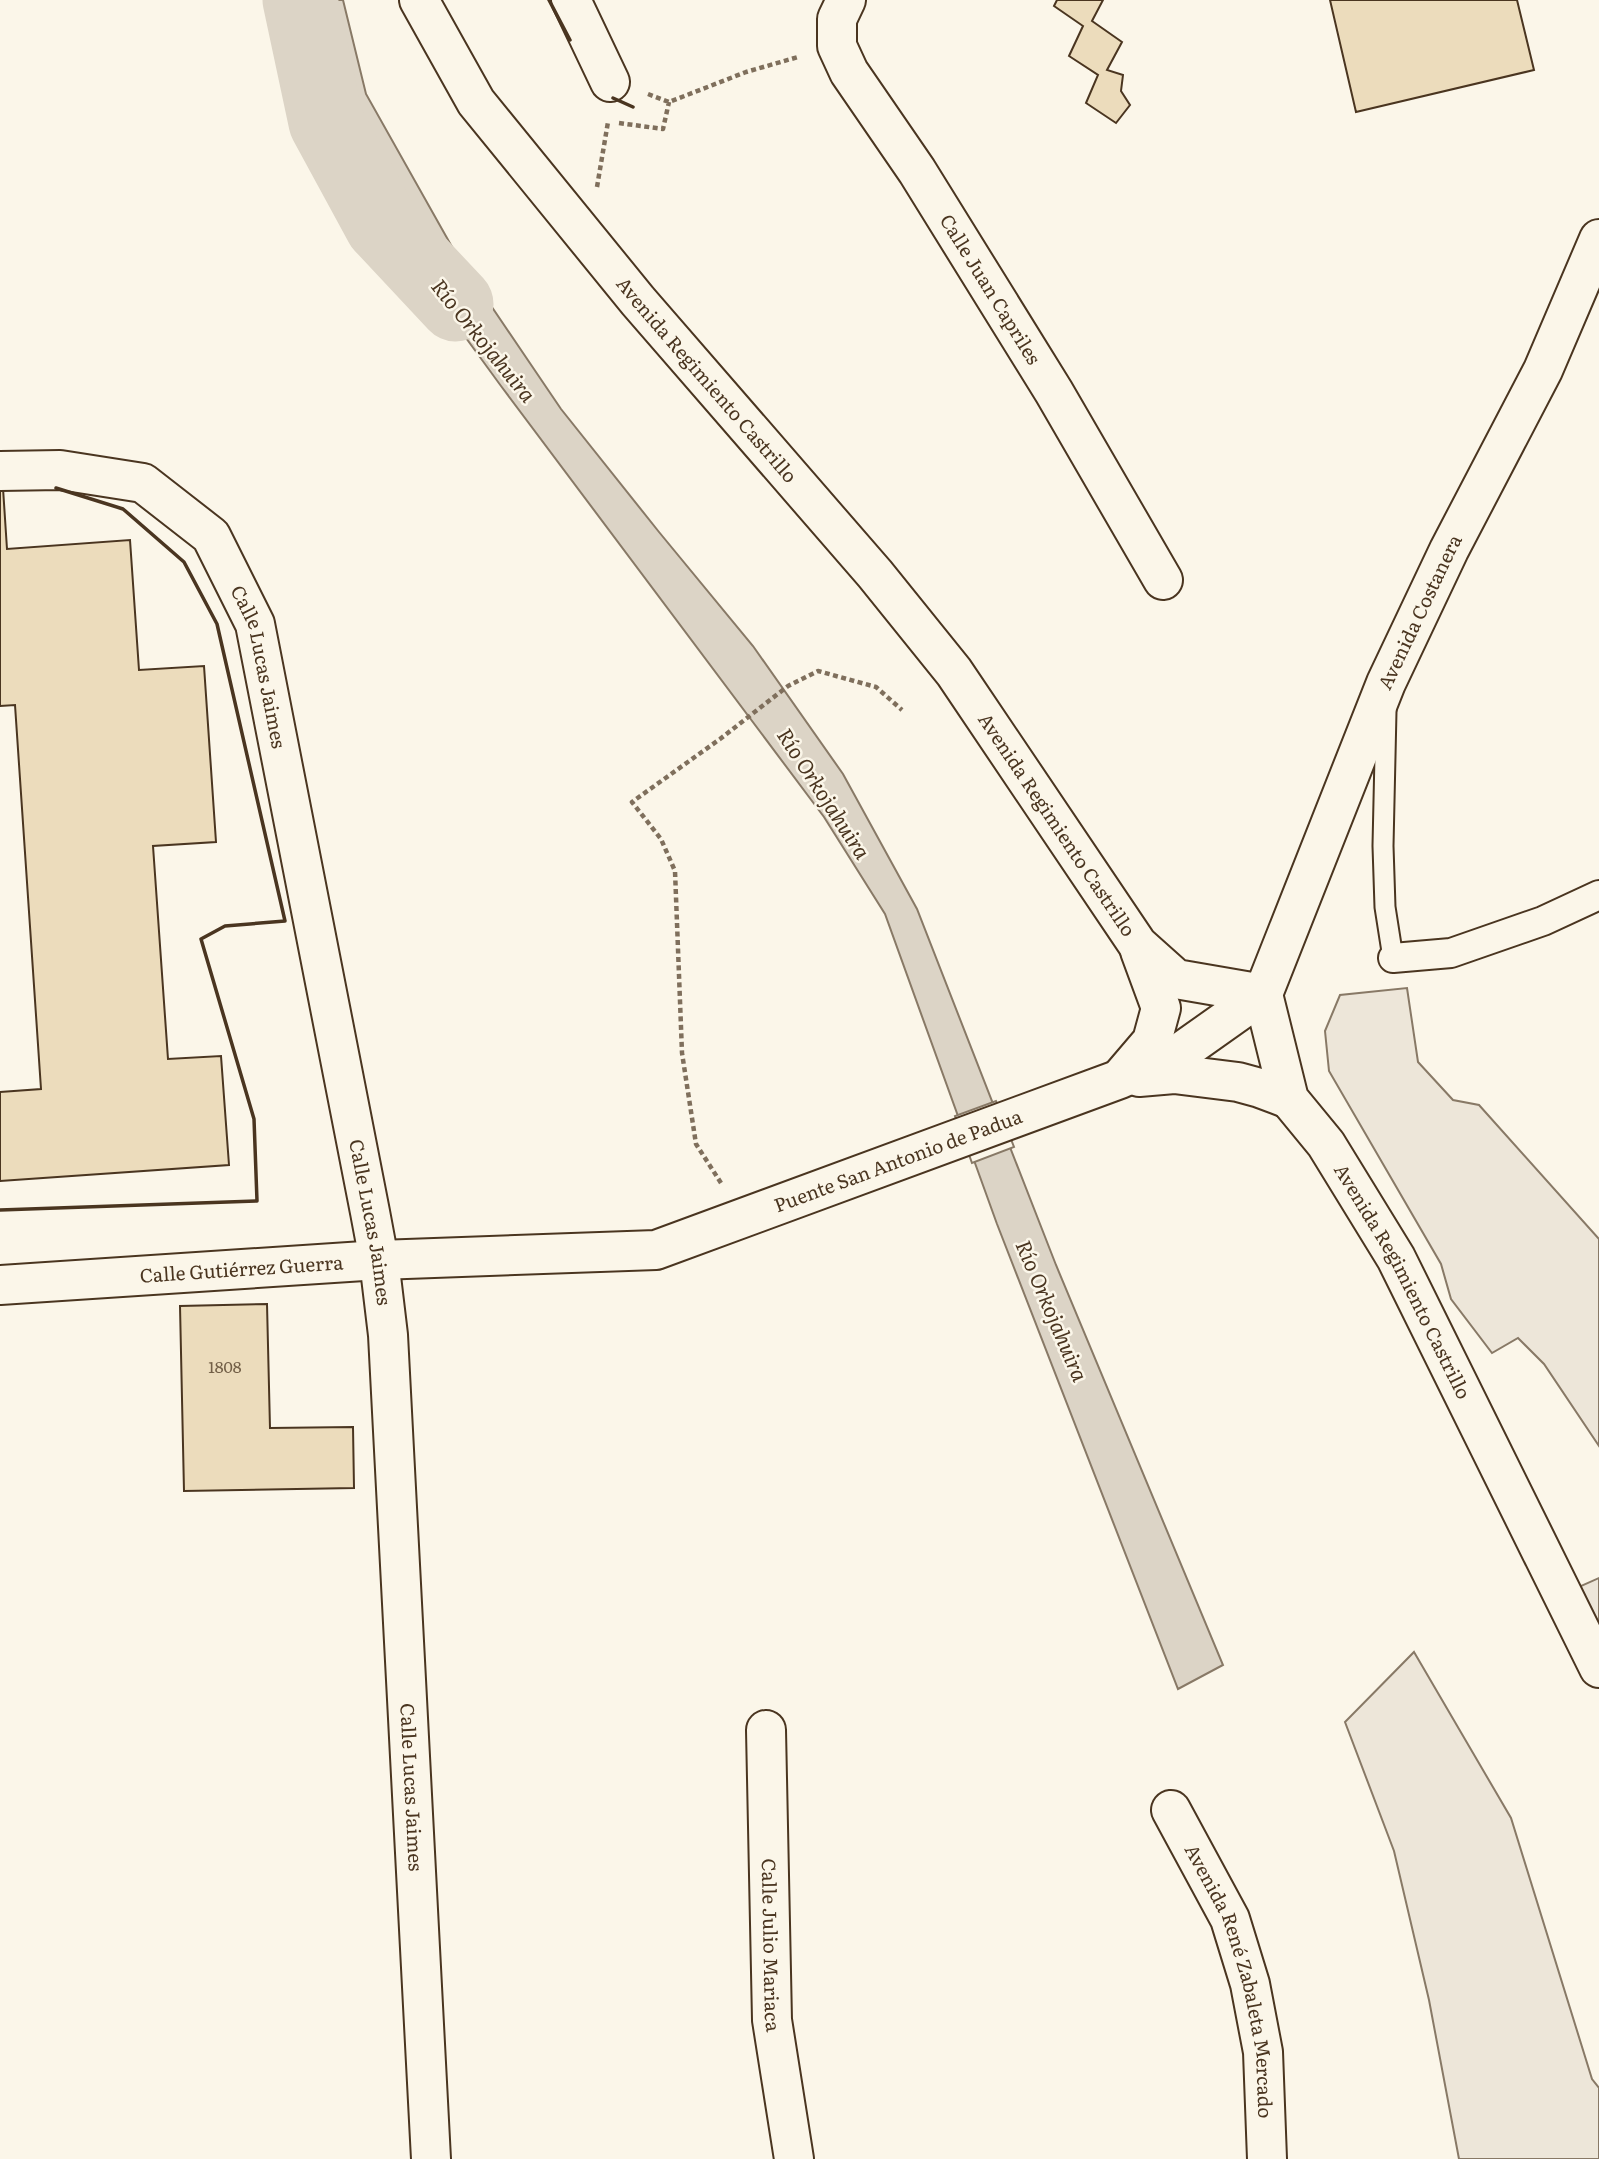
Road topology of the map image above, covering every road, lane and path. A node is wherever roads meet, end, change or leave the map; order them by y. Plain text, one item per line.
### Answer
1 (419, 0) edge
2 (571, 0) edge
3 (846, 0) edge
4 (837, 46) junction
5 (610, 82) joint
6 (669, 102) junction
7 (1599, 239) edge
8 (588, 241) junction
9 (0, 471) edge
10 (1163, 580) dead end
11 (1386, 683) junction
12 (902, 710) dead end
13 (1599, 895) edge
14 (1138, 945) junction
15 (1393, 958) joint
16 (1263, 994) junction
17 (1113, 1081) junction
18 (1289, 1099) junction
19 (726, 1190) dead end
20 (691, 1239) joint
21 (379, 1259) junction
22 (0, 1285) edge
23 (1599, 1668) edge
24 (766, 1730) dead end
25 (1171, 1810) dead end
26 (431, 2159) edge
27 (794, 2159) edge
28 (1266, 2159) edge

1 - 8 main road, Avenida Regimiento Castrillo
2 - 5 main road
3 - 4 main road
4 - 6 path
4 - 10 main road, Calle Juan Capriles
5 - 6 path
6 - 8 path
7 - 11 main road, Avenida Costanera
8 - 14 main road, Avenida Regimiento Castrillo
9 - 21 main road, Calle Lucas Jaimes
11 - 15 lane
11 - 16 main road, Avenida Costanera
12 - 19 path
13 - 15 street
14 - 16 main road, Avenida Regimiento Castrillo
14 - 17 main road
16 - 17 main road
16 - 18 main road, Avenida Regimiento Castrillo
17 - 18 main road
17 - 20 main road, Puente San Antonio de Padua
18 - 23 main road, Avenida Regimiento Castrillo
20 - 21 main road, Calle Gutiérrez Guerra
21 - 22 main road, Calle Gutiérrez Guerra
21 - 26 main road, Calle Lucas Jaimes
24 - 27 main road, Calle Julio Mariaca
25 - 28 main road, Avenida René Zabaleta Mercado

